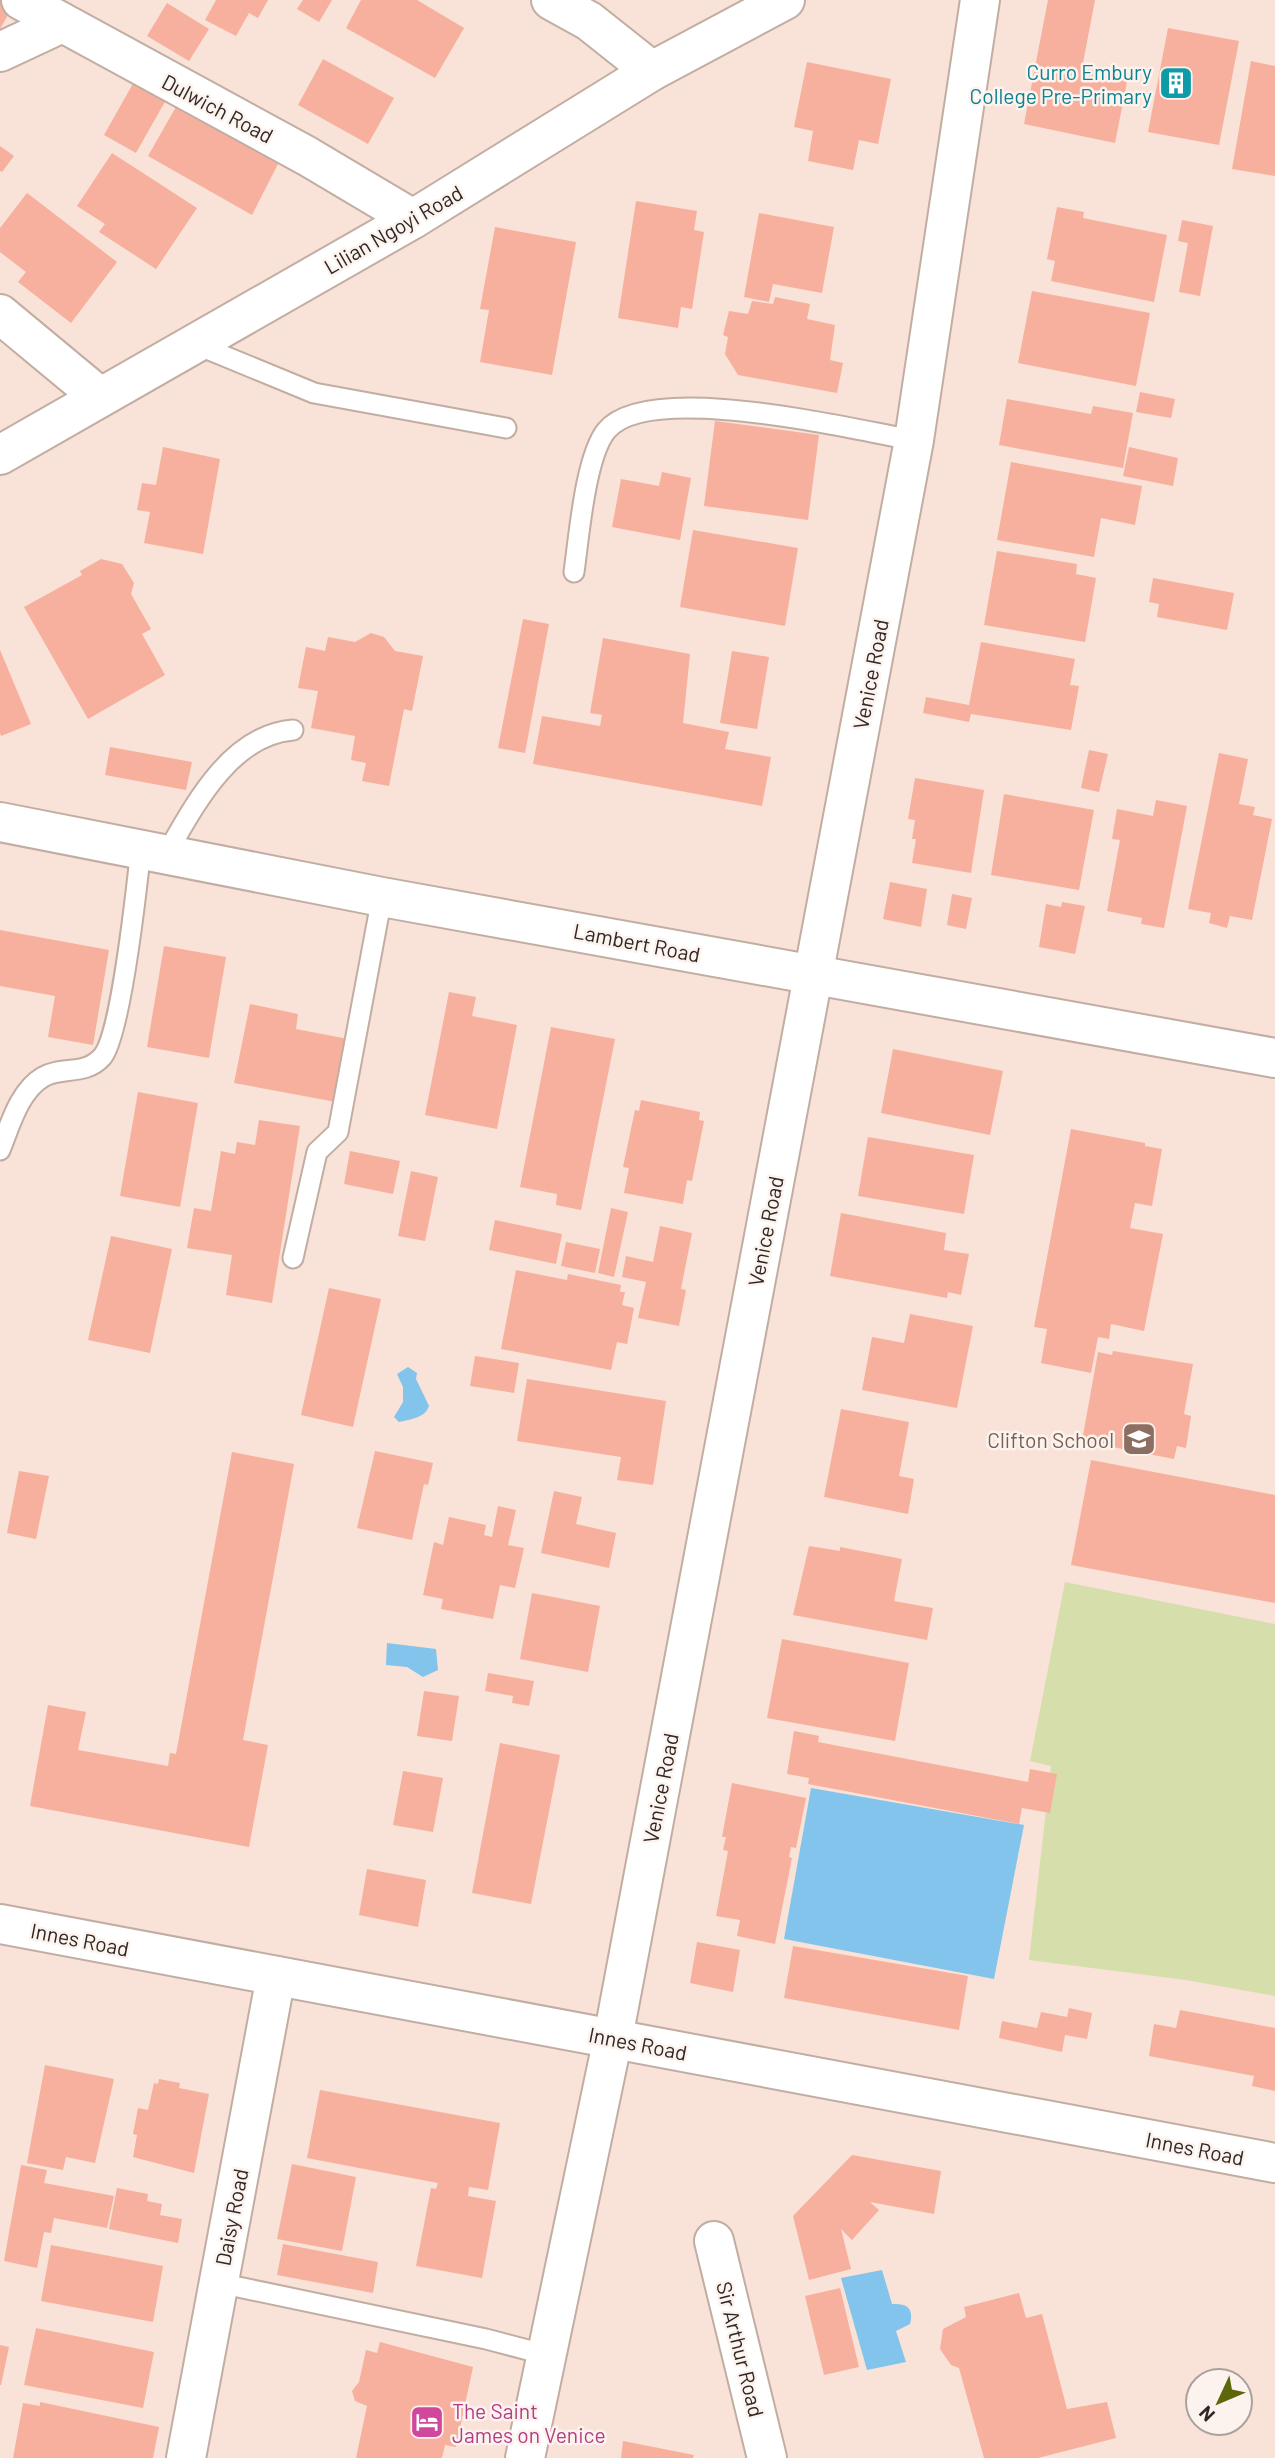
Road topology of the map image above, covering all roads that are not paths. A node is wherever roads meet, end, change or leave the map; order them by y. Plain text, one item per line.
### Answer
1 (21, 0) edge
2 (551, 0) edge
3 (785, 0) edge
4 (980, 0) edge
5 (62, 23) junction
6 (0, 52) edge
7 (652, 71) junction
8 (413, 219) junction
9 (0, 314) edge
10 (194, 344) junction
11 (100, 397) junction
12 (506, 428) dead end
13 (914, 440) junction
14 (0, 455) edge
15 (574, 572) dead end
16 (293, 730) dead end
17 (0, 822) edge
18 (154, 851) junction
19 (382, 897) junction
20 (813, 975) junction
21 (1275, 1058) edge
22 (0, 1150) edge
23 (293, 1258) dead end
24 (0, 1924) edge
25 (276, 1976) junction
26 (613, 2038) junction
27 (1275, 2163) edge
28 (714, 2241) dead end
29 (219, 2283) junction
30 (547, 2355) junction
31 (186, 2458) edge
32 (525, 2458) edge
33 (767, 2458) edge

1 - 5 street, Dulwich Road
2 - 7 street
3 - 7 street, Lilian Ngoyi Road
4 - 13 street, Venice Road
5 - 6 street
5 - 8 street, Dulwich Road
7 - 8 street, Lilian Ngoyi Road
8 - 10 street, Lilian Ngoyi Road
9 - 11 street
10 - 11 street, Lilian Ngoyi Road
10 - 12 lane
11 - 14 street, Lilian Ngoyi Road
13 - 15 lane
13 - 20 street, Venice Road
16 - 18 lane
17 - 18 street, Lambert Road
18 - 19 street, Lambert Road
18 - 22 lane
19 - 20 street, Lambert Road
19 - 23 lane
20 - 21 street, Lambert Road
20 - 26 street, Venice Road
24 - 25 street, Innes Road
25 - 26 street, Innes Road
25 - 29 street, Daisy Road
26 - 27 street, Innes Road
26 - 30 street, Venice Road
28 - 33 street, Sir Arthur Road
29 - 30 lane
29 - 31 street, Daisy Road
30 - 32 street, Venice Road

